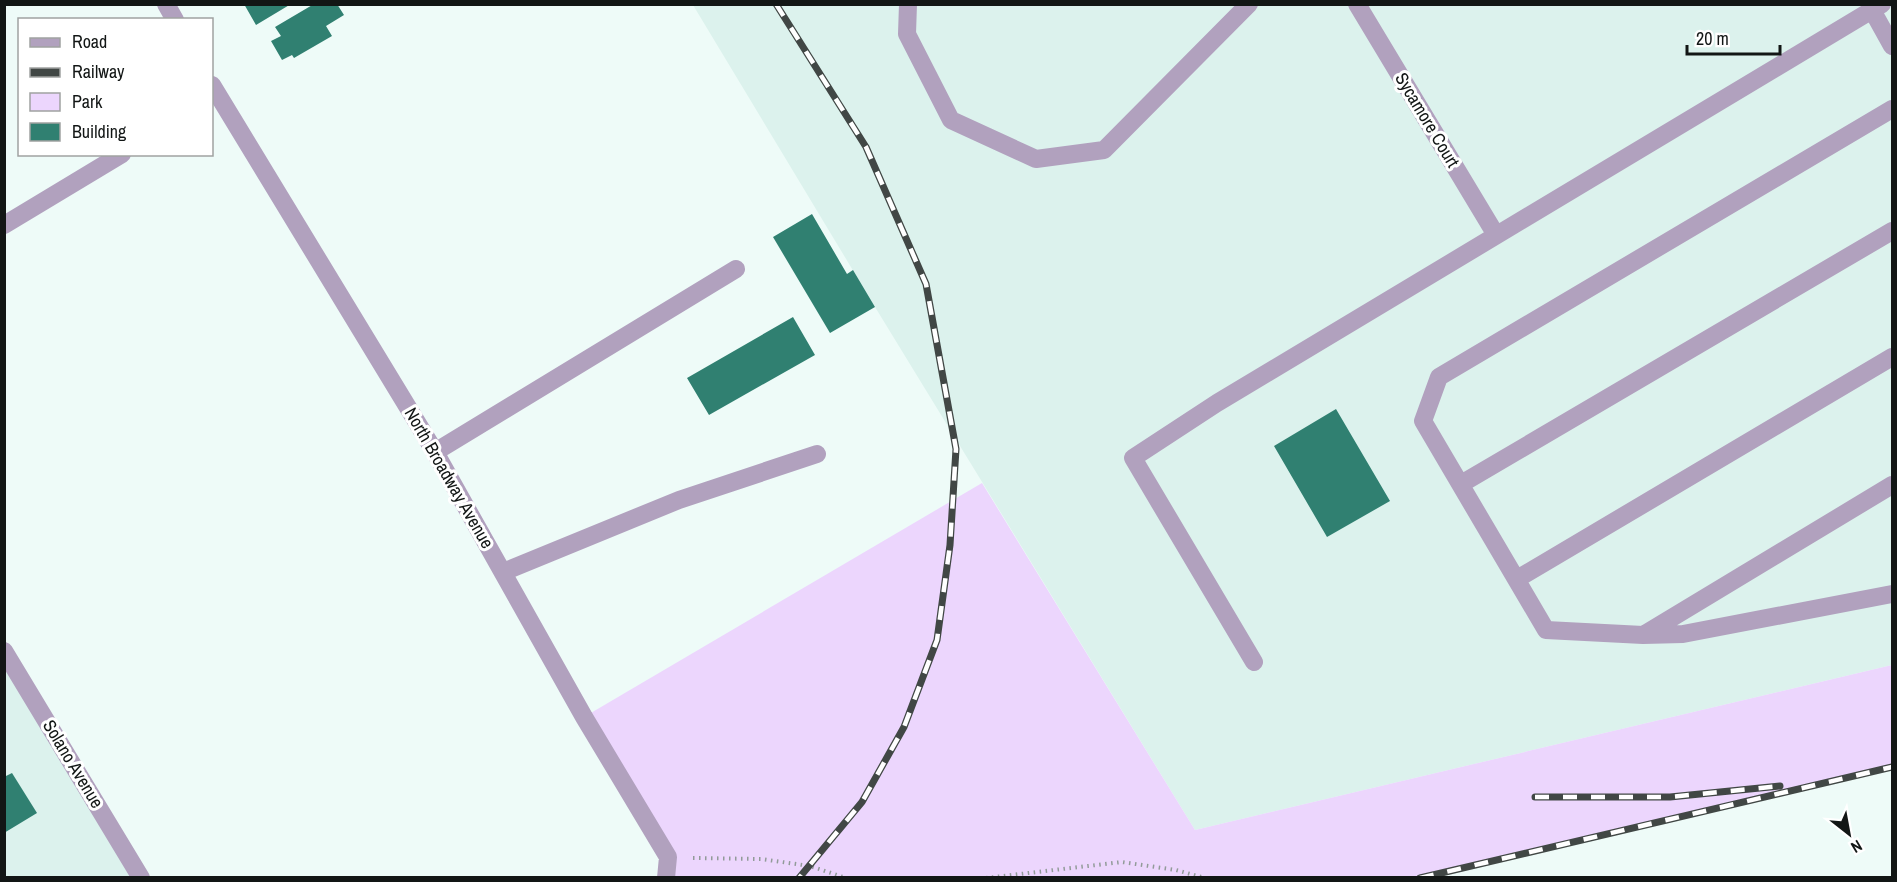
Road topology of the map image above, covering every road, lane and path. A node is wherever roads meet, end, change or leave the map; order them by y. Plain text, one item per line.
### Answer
1 (908, 4) edge
2 (1249, 4) edge
3 (1357, 4) edge
4 (1877, 8) edge
5 (1893, 46) edge
6 (214, 94) edge
7 (1893, 109) edge
8 (119, 156) edge
9 (4, 225) edge
10 (1893, 231) edge
11 (1496, 235) junction
12 (736, 270) dead end
13 (1893, 357) edge
14 (435, 452) junction
15 (817, 454) dead end
16 (1461, 484) junction
17 (1893, 485) edge
18 (503, 572) junction
19 (1517, 579) junction
20 (1893, 594) edge
21 (1643, 634) junction
22 (4, 651) edge
23 (1254, 662) dead end
24 (668, 857) junction
25 (141, 878) edge
26 (666, 878) edge
27 (846, 878) edge
28 (986, 878) edge
29 (1204, 878) edge

1 - 2 street
3 - 11 street, Sycamore Court
4 - 5 street
4 - 11 street
6 - 14 street, North Broadway Avenue
7 - 16 street
8 - 9 street
10 - 16 street
11 - 23 street
12 - 14 street
13 - 19 street
14 - 18 street, North Broadway Avenue
15 - 18 street
16 - 19 street
17 - 21 street
18 - 24 street, North Broadway Avenue
19 - 21 street
20 - 21 street
22 - 25 street, Solano Avenue
24 - 26 street
24 - 27 path
28 - 29 path

